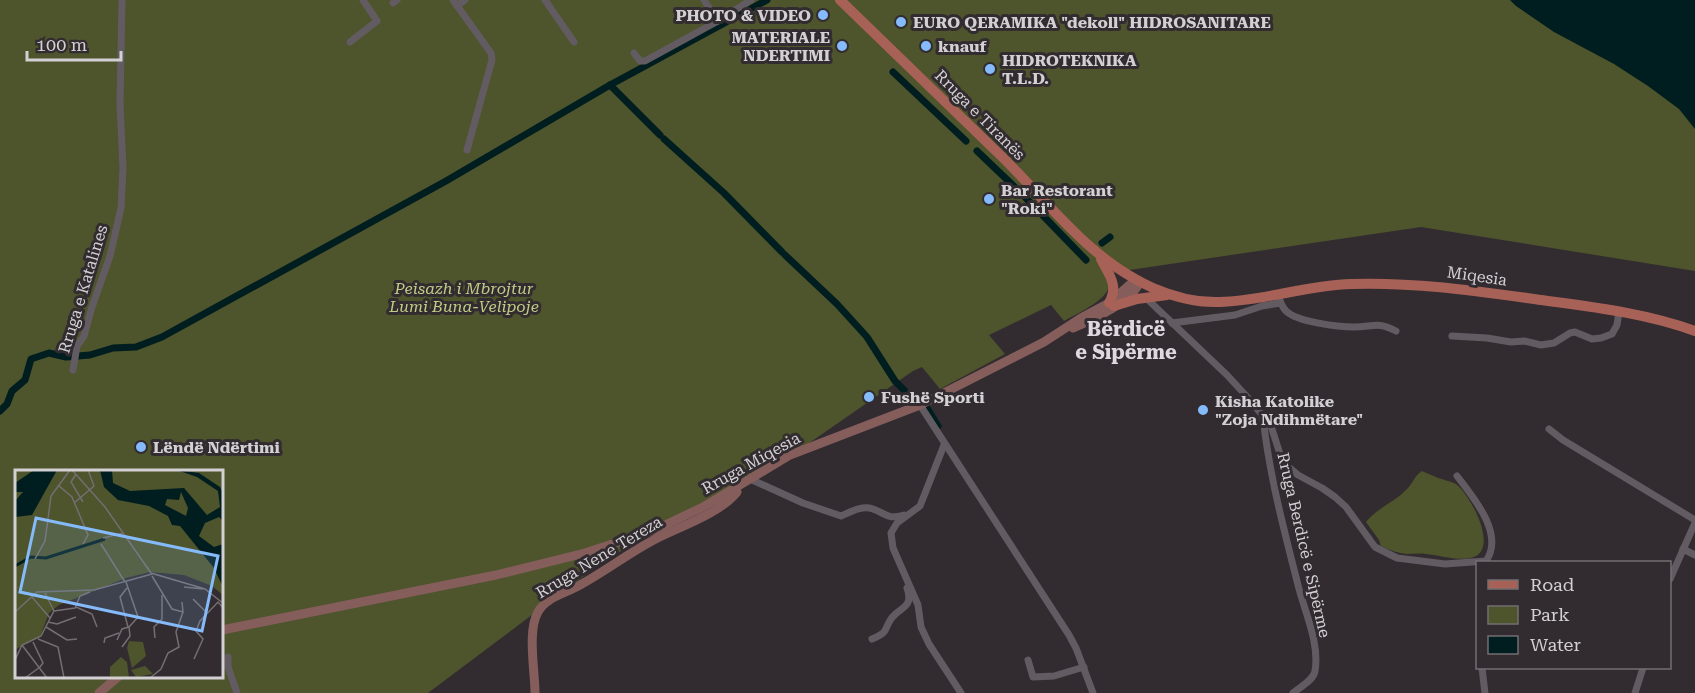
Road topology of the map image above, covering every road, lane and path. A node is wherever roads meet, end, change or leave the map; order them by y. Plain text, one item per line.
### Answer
1 (122, 0) edge
2 (363, 0) edge
3 (465, 0) edge
4 (545, 0) edge
5 (704, 0) edge
6 (751, 0) edge
7 (840, 0) edge
8 (455, 3) edge
9 (718, 21) junction
10 (350, 42) dead end
11 (574, 42) dead end
12 (634, 53) dead end
13 (467, 150) dead end
14 (1098, 254) junction
15 (1138, 280) junction
16 (1176, 296) junction
17 (1145, 297) junction
18 (1279, 299) junction
19 (1112, 304) junction
20 (1619, 312) junction
21 (1172, 323) junction
22 (1396, 331) dead end
23 (1695, 331) edge
24 (1452, 336) dead end
25 (73, 370) dead end
26 (921, 404) junction
27 (1263, 417) junction
28 (1548, 429) dead end
29 (944, 445) junction
30 (1457, 476) dead end
31 (746, 482) junction
32 (908, 514) junction
33 (1695, 521) edge
34 (1683, 549) junction
35 (1695, 555) edge
36 (1487, 561) edge
37 (1476, 562) edge
38 (906, 577) junction
39 (1671, 577) edge
40 (224, 630) edge
41 (872, 639) dead end
42 (228, 657) dead end
43 (1028, 660) dead end
44 (1084, 667) junction
45 (1482, 669) edge
46 (1643, 669) edge
47 (117, 678) edge
48 (99, 693) edge
49 (237, 693) edge
50 (535, 693) edge
51 (961, 693) edge
52 (1093, 693) edge
53 (1293, 693) edge
54 (1485, 693) edge
55 (1635, 693) edge

1 - 25 street, Rruga e Katalines
2 - 10 street
3 - 8 street
4 - 11 street
5 - 9 street
6 - 9 street
7 - 14 main road, Rruga e Tiranës
8 - 13 street
9 - 12 street
14 - 15 main road
14 - 19 main road
15 - 16 main road
15 - 19 main road, Rruga Miqesia
16 - 17 main road
16 - 18 main road, Miqesia
17 - 19 main road
17 - 21 street
18 - 20 main road, Miqesia
18 - 21 street
18 - 22 street
19 - 26 main road, Rruga Miqesia
20 - 23 main road, Miqesia
20 - 24 street
21 - 27 street
26 - 29 street
26 - 31 main road, Rruga Miqesia
27 - 37 street
27 - 53 street, Rruga Berdicë e Sipërme
28 - 33 street
29 - 32 street
29 - 44 street
30 - 36 street
31 - 32 street
31 - 40 main road, Rruga Miqesia
31 - 50 main road, Rruga Nene Tereza
32 - 38 street
33 - 34 street
34 - 35 street
34 - 39 street
38 - 41 street
38 - 51 street
42 - 49 street
43 - 44 street
44 - 52 street
45 - 54 street
46 - 55 street
47 - 48 main road

